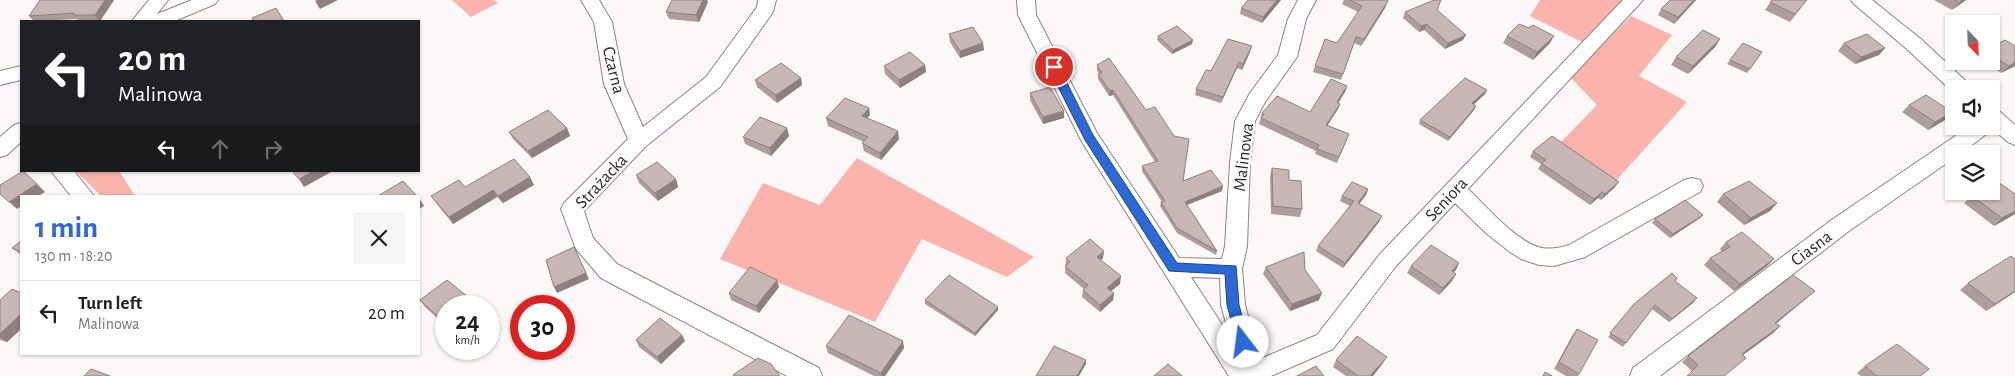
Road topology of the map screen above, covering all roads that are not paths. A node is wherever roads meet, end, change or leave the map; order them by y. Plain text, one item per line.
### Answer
1 (159, 0) edge
2 (209, 0) edge
3 (590, 0) edge
4 (767, 0) edge
5 (1026, 0) edge
6 (1307, 0) edge
7 (1634, 0) edge
8 (1860, 0) edge
9 (142, 20) edge
10 (160, 20) edge
11 (20, 73) edge
12 (0, 78) edge
13 (1952, 80) edge
14 (2000, 127) edge
15 (20, 131) edge
16 (1971, 135) edge
17 (2015, 137) edge
18 (639, 141) junction
19 (0, 149) edge
20 (62, 172) edge
21 (1692, 186) dead end
22 (1455, 189) junction
23 (82, 195) edge
24 (1174, 267) junction
25 (1231, 270) junction
26 (810, 376) edge
27 (1244, 376) edge
28 (1642, 376) edge

1 - 9 street
2 - 10 street
3 - 18 street, Czarna
4 - 18 street, Strażacka
5 - 24 street
6 - 25 street, Malinowa
7 - 22 street, Seniora
8 - 13 street
11 - 12 street
14 - 17 street
15 - 19 street
16 - 28 street, Ciasna
18 - 26 street, Strażacka
20 - 23 street
21 - 22 street
22 - 27 street, Seniora
24 - 25 street
24 - 27 street
25 - 27 street, Malinowa

